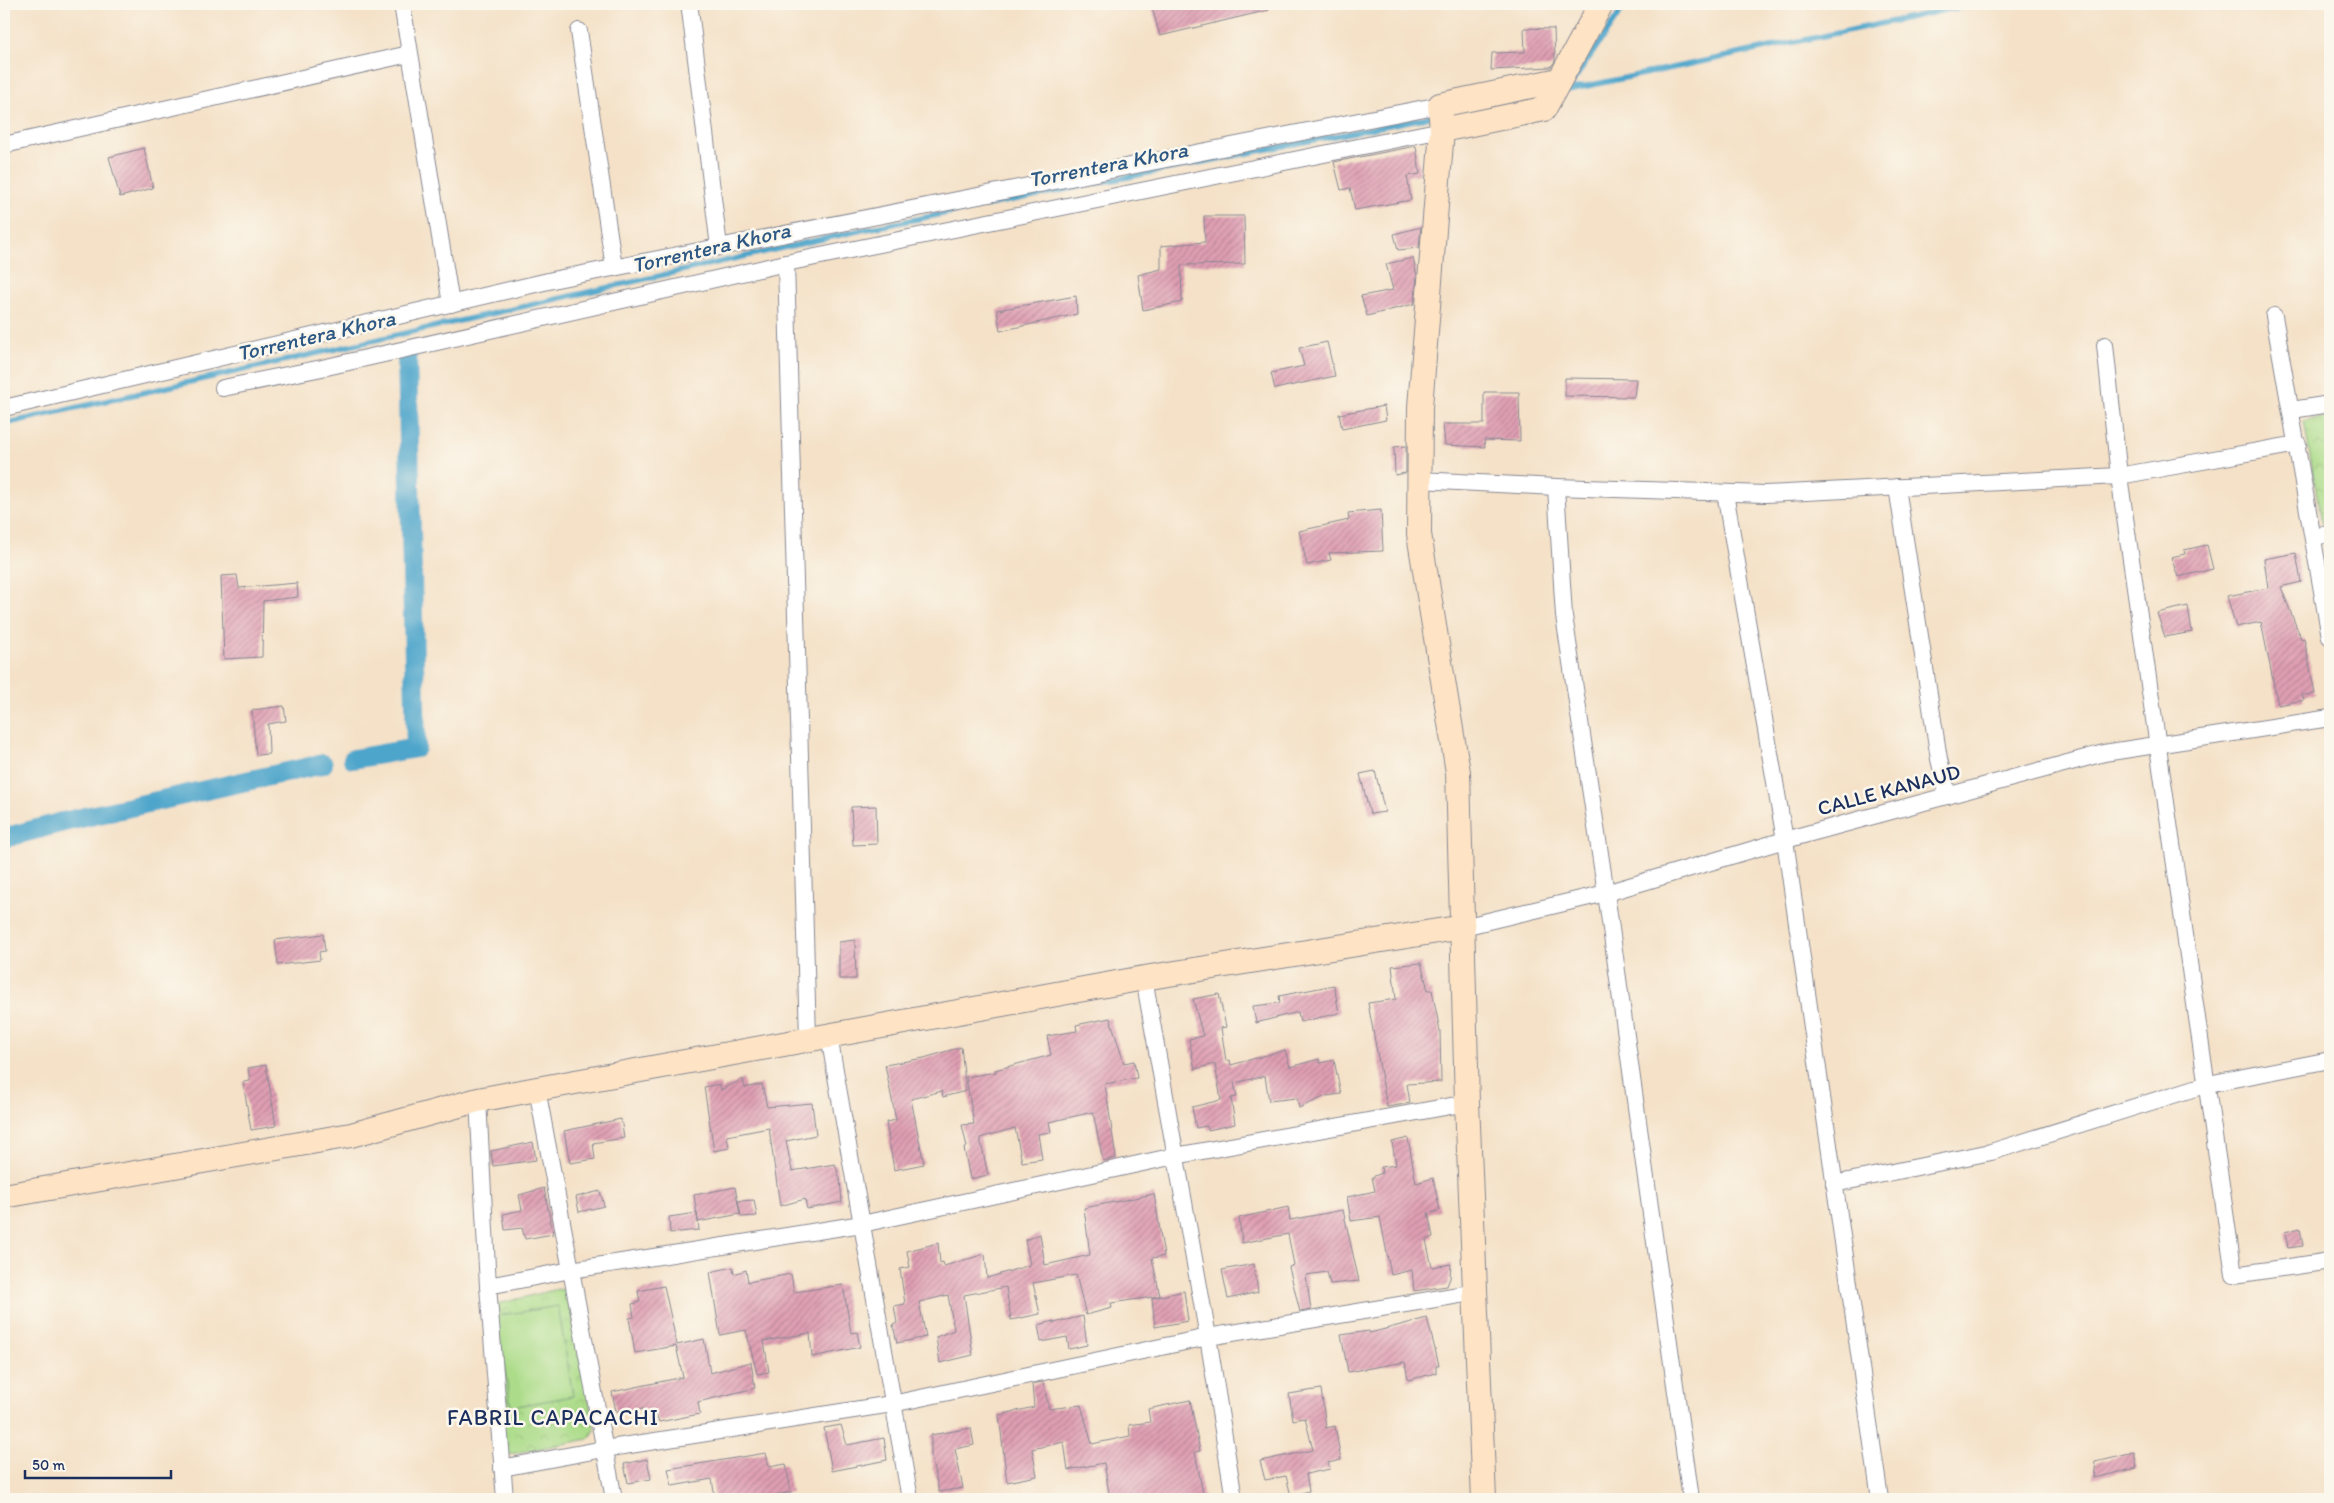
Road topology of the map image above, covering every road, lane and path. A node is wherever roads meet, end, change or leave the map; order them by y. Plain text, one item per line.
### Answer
1 (402, 4) edge
2 (1601, 4) edge
3 (690, 10) dead end
4 (578, 31) dead end
5 (409, 54) junction
6 (1559, 80) junction
7 (1440, 105) junction
8 (1442, 130) junction
9 (4, 145) edge
10 (719, 247) junction
11 (786, 263) junction
12 (614, 268) junction
13 (450, 304) junction
14 (2274, 316) dead end
15 (2105, 345) dead end
16 (223, 388) dead end
17 (2330, 404) edge
18 (4, 408) edge
19 (2292, 410) junction
20 (2298, 444) junction
21 (2119, 476) junction
22 (1419, 480) junction
23 (1897, 487) junction
24 (1556, 488) junction
25 (1725, 492) junction
26 (2330, 534) edge
27 (2314, 537) junction
28 (2330, 637) edge
29 (2330, 718) edge
30 (2157, 745) junction
31 (1948, 796) junction
32 (1785, 840) junction
33 (1606, 893) junction
34 (1463, 927) junction
35 (1144, 978) junction
36 (818, 1038) junction
37 (2330, 1060) edge
38 (2208, 1084) junction
39 (538, 1089) junction
40 (478, 1100) junction
41 (1468, 1103) junction
42 (1175, 1156) junction
43 (1834, 1184) junction
44 (4, 1196) edge
45 (862, 1224) junction
46 (2330, 1261) edge
47 (571, 1270) junction
48 (488, 1286) junction
49 (1477, 1292) junction
50 (1208, 1337) junction
51 (892, 1404) junction
52 (604, 1449) junction
53 (502, 1468) junction
54 (505, 1499) edge
55 (614, 1499) edge
56 (910, 1499) edge
57 (1234, 1499) edge
58 (1484, 1499) edge
59 (1690, 1499) edge
60 (1880, 1499) edge

1 - 5 street
2 - 6 street
3 - 10 street
4 - 12 street
5 - 9 street
5 - 13 street
6 - 7 street
6 - 8 street
7 - 8 street
7 - 10 street
8 - 11 street
8 - 22 street
10 - 12 street
11 - 16 street
11 - 36 street
12 - 13 street
13 - 18 street
14 - 19 street
15 - 21 street
17 - 19 street
19 - 20 street
20 - 21 street
20 - 27 street
21 - 23 street
21 - 30 street
22 - 24 street
22 - 34 street
23 - 25 street
23 - 31 street
24 - 25 street
24 - 33 street
25 - 32 street
26 - 27 street
27 - 28 street
29 - 30 street, CALLE KANAUD
30 - 31 street, CALLE KANAUD
30 - 38 street
31 - 32 street, CALLE KANAUD
32 - 33 street, CALLE KANAUD
32 - 43 street
33 - 34 street, CALLE KANAUD
33 - 59 street
34 - 35 street
34 - 41 street
35 - 36 street
35 - 42 street
36 - 39 street
36 - 45 street
37 - 38 street
38 - 43 street
38 - 46 street
39 - 40 street
39 - 47 street
40 - 44 street
40 - 48 street
41 - 42 street
41 - 49 street
42 - 45 street
42 - 50 street
43 - 60 street
45 - 47 street
45 - 51 street
47 - 48 street
47 - 52 street
48 - 53 street
49 - 50 street
49 - 58 street
50 - 51 street
50 - 57 street
51 - 52 street
51 - 56 street
52 - 53 street
52 - 55 street
53 - 54 street

